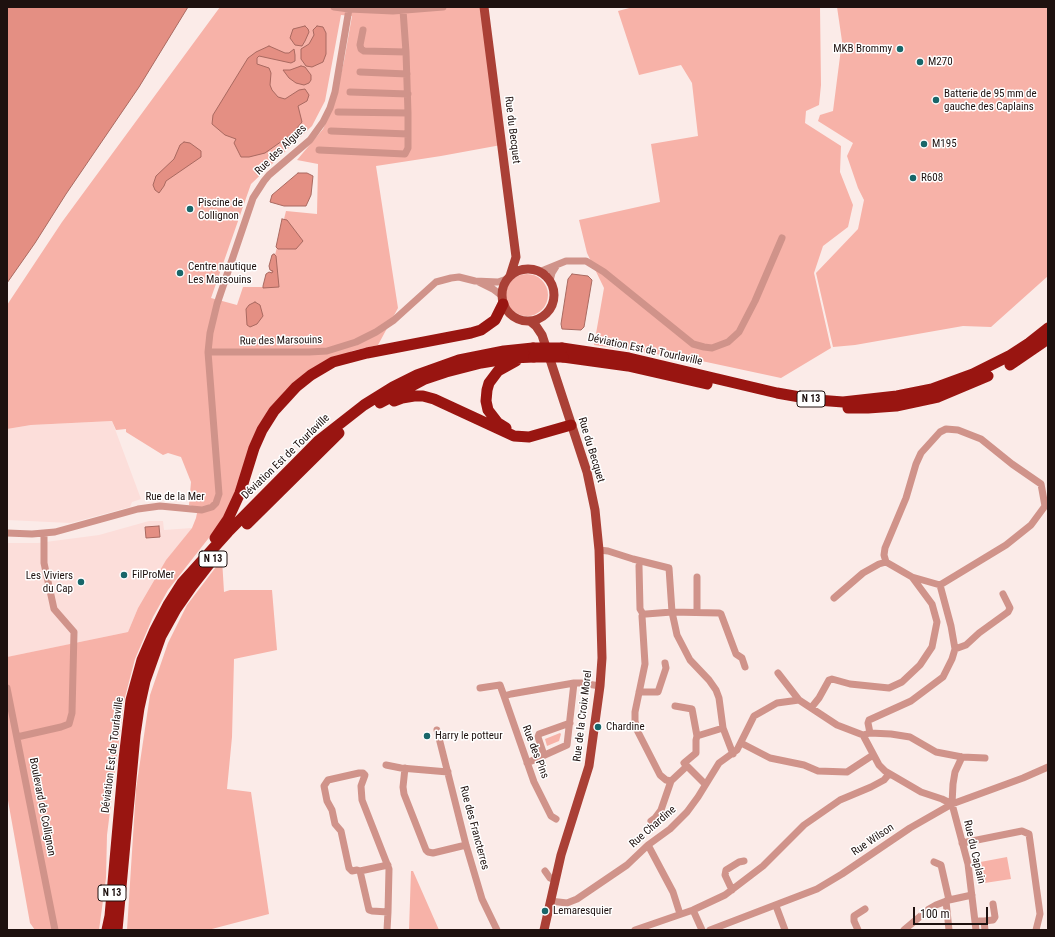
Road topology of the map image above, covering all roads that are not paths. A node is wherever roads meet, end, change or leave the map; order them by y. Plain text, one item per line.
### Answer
1 (334, 7) edge
2 (443, 7) edge
3 (484, 7) edge
4 (349, 9) junction
5 (403, 10) junction
6 (363, 30) dead end
7 (406, 52) junction
8 (360, 72) dead end
9 (407, 74) junction
10 (350, 92) dead end
11 (408, 94) junction
12 (338, 112) dead end
13 (408, 114) junction
14 (331, 131) dead end
15 (408, 134) junction
16 (319, 150) dead end
17 (782, 238) dead end
18 (516, 257) junction
19 (557, 265) junction
20 (526, 270) junction
21 (539, 272) junction
22 (509, 278) junction
23 (475, 280) junction
24 (550, 281) junction
25 (502, 300) junction
26 (544, 316) junction
27 (530, 321) junction
28 (1048, 328) edge
29 (542, 335) junction
30 (1048, 338) edge
31 (208, 352) junction
32 (562, 352) junction
33 (531, 354) junction
34 (371, 409) junction
35 (570, 422) junction
36 (7, 533) edge
37 (44, 533) junction
38 (599, 550) junction
39 (886, 562) junction
40 (639, 566) dead end
41 (697, 577) dead end
42 (912, 577) junction
43 (182, 583) junction
44 (940, 585) junction
45 (1003, 594) dead end
46 (834, 598) dead end
47 (672, 612) junction
48 (697, 612) junction
49 (643, 614) junction
50 (955, 649) junction
51 (665, 663) dead end
52 (745, 667) dead end
53 (778, 673) dead end
54 (574, 683) junction
55 (600, 686) junction
56 (7, 688) edge
57 (480, 688) dead end
58 (639, 692) junction
59 (507, 695) junction
60 (799, 700) junction
61 (675, 706) dead end
62 (811, 708) junction
63 (570, 723) junction
64 (723, 728) junction
65 (437, 730) dead end
66 (867, 734) junction
67 (698, 736) junction
68 (17, 737) junction
69 (741, 743) junction
70 (733, 754) junction
71 (544, 755) junction
72 (873, 755) junction
73 (962, 758) junction
74 (985, 758) dead end
75 (526, 763) junction
76 (386, 765) dead end
77 (686, 766) junction
78 (1048, 767) edge
79 (405, 768) junction
80 (448, 772) junction
81 (889, 774) junction
82 (671, 781) junction
83 (705, 784) junction
84 (952, 804) junction
85 (556, 819) dead end
86 (650, 820) dead end
87 (962, 843) junction
88 (466, 845) junction
89 (648, 845) junction
90 (744, 861) dead end
91 (934, 862) dead end
92 (388, 865) junction
93 (360, 871) junction
94 (545, 871) dead end
95 (554, 880) junction
96 (732, 890) junction
97 (972, 895) junction
98 (947, 900) junction
99 (550, 901) junction
100 (993, 904) dead end
101 (776, 906) junction
102 (865, 909) dead end
103 (694, 910) junction
104 (388, 912) junction
105 (680, 914) junction
106 (984, 921) junction
107 (975, 922) junction
108 (656, 926) edge
109 (55, 930) edge
110 (107, 930) edge
111 (118, 930) edge
112 (387, 930) edge
113 (497, 930) edge
114 (544, 930) edge
115 (635, 930) edge
116 (702, 930) edge
117 (710, 930) edge
118 (785, 930) edge
119 (858, 930) edge
120 (904, 930) edge
121 (949, 930) edge
122 (976, 930) edge
123 (985, 930) edge
124 (1036, 930) edge

1 - 4 street
2 - 5 street
3 - 18 main road, Rue du Becquet
4 - 5 street
4 - 31 street, Rue des Algues
5 - 7 street
6 - 7 street
7 - 9 street
8 - 9 street
9 - 11 street
10 - 11 street
11 - 13 street
12 - 13 street
13 - 15 street
14 - 15 street
15 - 16 street
17 - 19 street
18 - 20 main road
18 - 22 main road, Rue du Becquet
19 - 21 street
19 - 24 street
20 - 21 main road
20 - 22 main road
21 - 24 main road
22 - 23 street, Rue des Marsouins
22 - 25 main road
23 - 25 street, Rue des Marsouins
23 - 31 street, Rue des Marsouins
24 - 26 main road
25 - 27 main road
25 - 43 highway
26 - 27 main road
26 - 29 main road, Rue du Becquet
27 - 29 main road, Rue du Becquet
28 - 32 highway, Déviation Est de Tourlaville / N 13
29 - 35 main road, Rue du Becquet
30 - 32 highway, Déviation Est de Tourlaville / N 13
31 - 37 street, Rue de la Mer
32 - 33 highway, Déviation Est de Tourlaville / N 13, bridge
33 - 34 highway, Déviation Est de Tourlaville / N 13
33 - 35 highway
33 - 43 highway, Déviation Est de Tourlaville / N 13
34 - 35 highway
34 - 111 highway, Déviation Est de Tourlaville / N 13
35 - 38 main road, Rue du Becquet
36 - 37 street, Rue de la Mer
37 - 68 street
38 - 47 street
38 - 55 main road, Rue de la Croix Morel
39 - 42 street
39 - 44 street
39 - 46 street
40 - 49 street
41 - 48 street
42 - 44 street
42 - 62 street
43 - 110 highway, Déviation Est de Tourlaville / N 13
44 - 50 street
45 - 50 street
47 - 48 street
47 - 49 street
47 - 64 street
48 - 52 street
49 - 58 street
50 - 66 street
51 - 58 street
53 - 60 street
54 - 55 street
54 - 59 street
54 - 63 street
55 - 95 main road, Rue de la Croix Morel
56 - 68 street, Boulevard de Collignon
57 - 59 street
58 - 82 street
59 - 75 street, Rue des Pins
60 - 62 street
60 - 69 street, Rue Chardine
61 - 67 street
62 - 66 street
63 - 71 street
63 - 71 street
64 - 67 street
64 - 70 street
65 - 80 street, Rue des Francterres
66 - 72 street
66 - 73 street
67 - 77 street
68 - 109 street, Boulevard de Collignon
69 - 70 street, Rue Chardine
69 - 72 street
70 - 83 street, Rue Chardine
71 - 75 street
72 - 81 street
73 - 74 street
73 - 84 street, Rue du Caplain
75 - 85 street, Rue des Pins
76 - 79 street
77 - 82 street
77 - 83 street
78 - 84 street, Rue Wilson
79 - 80 street
79 - 88 street
80 - 88 street, Rue des Francterres
81 - 84 street
81 - 96 street
82 - 86 street
83 - 89 street, Rue Chardine
84 - 87 street, Rue du Caplain
84 - 101 street, Rue Wilson
87 - 97 street, Rue du Caplain
87 - 124 street
88 - 113 street, Rue des Francterres
89 - 99 street, Rue Chardine
89 - 105 street
90 - 96 street
91 - 98 street
92 - 93 street
92 - 93 street
92 - 104 street
93 - 104 street
94 - 95 street
95 - 99 main road, Rue de la Croix Morel
96 - 103 street
97 - 98 street
97 - 107 street, Rue du Caplain
98 - 120 street
98 - 121 street
99 - 114 main road, Rue de la Croix Morel
100 - 106 street
101 - 117 street, Rue Wilson
101 - 118 street
102 - 119 street
103 - 105 street
103 - 116 street
104 - 112 street
105 - 108 street
106 - 107 street
106 - 123 street
107 - 122 street, Rue du Caplain
108 - 115 street

